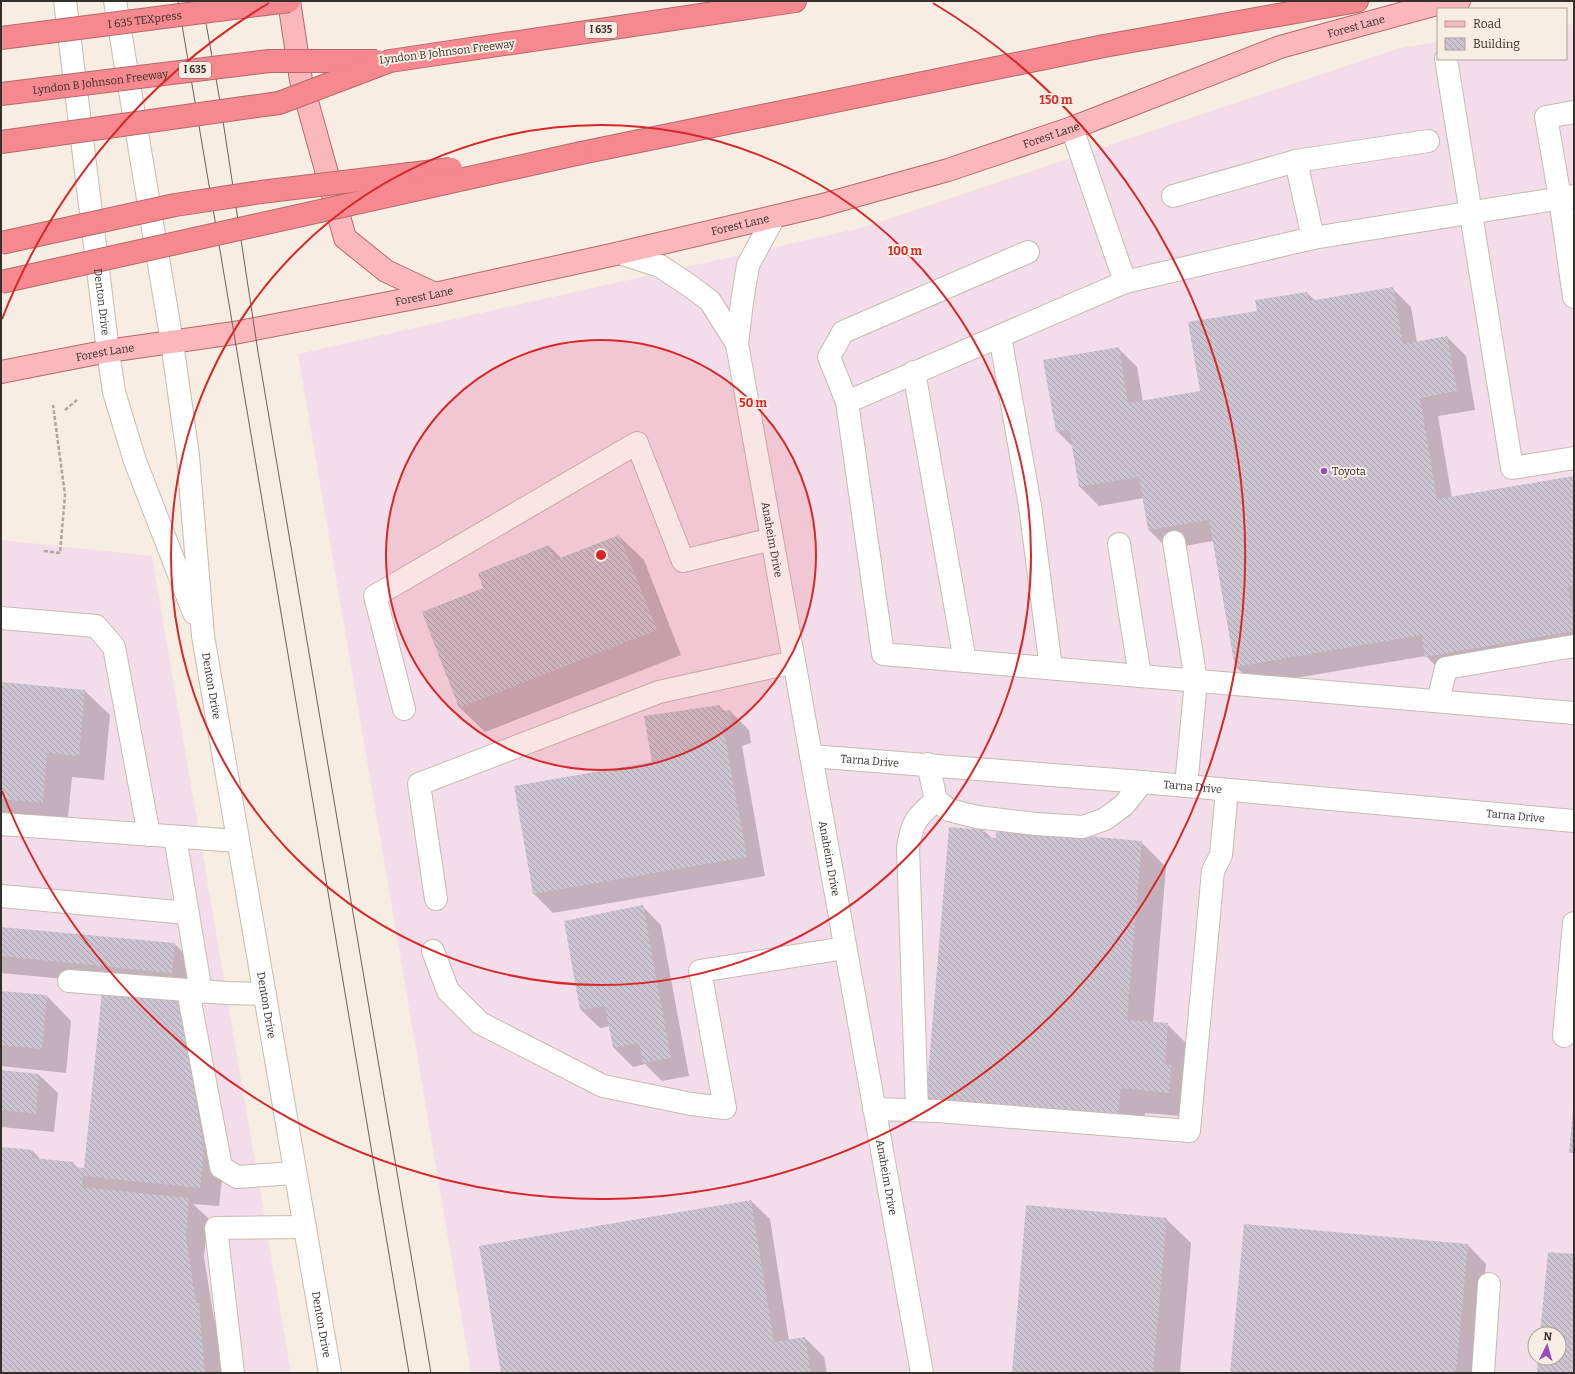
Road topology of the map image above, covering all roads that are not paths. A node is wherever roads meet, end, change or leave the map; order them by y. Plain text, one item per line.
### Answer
1 (65, 1) edge
2 (115, 1) edge
3 (289, 1) edge
4 (795, 1) edge
5 (1357, 1) edge
6 (1459, 1) edge
7 (1438, 7) edge
8 (1, 38) edge
9 (1446, 60) edge
10 (390, 61) junction
11 (1, 94) edge
12 (1574, 112) edge
13 (1072, 128) junction
14 (1428, 141) dead end
15 (1, 142) edge
16 (581, 154) junction
17 (1296, 161) junction
18 (1173, 196) dead end
19 (1567, 197) edge
20 (1471, 211) junction
21 (774, 217) junction
22 (1313, 238) junction
23 (1, 243) edge
24 (1028, 252) dead end
25 (620, 253) junction
26 (1, 282) edge
27 (1125, 282) junction
28 (1573, 289) edge
29 (435, 294) junction
30 (1000, 336) junction
31 (172, 342) junction
32 (737, 344) junction
33 (108, 351) junction
34 (1, 372) edge
35 (914, 372) junction
36 (847, 402) junction
37 (1574, 458) edge
38 (772, 539) junction
39 (1174, 542) dead end
40 (1119, 544) dead end
41 (1, 618) edge
42 (203, 636) junction
43 (1574, 646) edge
44 (965, 661) junction
45 (794, 662) junction
46 (1051, 668) junction
47 (1140, 676) junction
48 (1196, 681) junction
49 (1438, 702) junction
50 (404, 708) dead end
51 (1574, 713) edge
52 (811, 756) junction
53 (928, 764) junction
54 (1142, 782) junction
55 (1186, 786) junction
56 (1227, 790) junction
57 (936, 800) junction
58 (1574, 821) edge
59 (1, 824) edge
60 (149, 835) junction
61 (176, 837) junction
62 (238, 841) junction
63 (1, 896) edge
64 (436, 899) dead end
65 (188, 913) junction
66 (1574, 923) edge
67 (845, 948) junction
68 (433, 951) dead end
69 (69, 981) dead end
70 (194, 991) junction
71 (265, 994) junction
72 (1564, 1036) dead end
73 (874, 1109) junction
74 (917, 1110) junction
75 (295, 1173) junction
76 (305, 1228) junction
77 (1489, 1284) dead end
78 (233, 1373) edge
79 (330, 1373) edge
80 (922, 1373) edge
81 (1483, 1373) edge

1 - 33 street, Denton Drive
2 - 31 street, Denton Drive
3 - 8 highway, I 635 TEXpress, bridge
3 - 29 main road
4 - 10 highway, Lyndon B Johnson Freeway / I 635
5 - 16 highway
6 - 7 main road, Forest Lane
7 - 13 main road, Forest Lane
9 - 20 street
10 - 11 highway, Lyndon B Johnson Freeway / I 635, bridge
10 - 15 highway, bridge
12 - 19 street
13 - 21 main road, Forest Lane
13 - 27 street
14 - 17 street
16 - 23 highway, bridge
16 - 26 highway, bridge
17 - 18 street
17 - 22 street
19 - 20 street
19 - 28 street
20 - 22 street
20 - 37 street
21 - 25 main road, Forest Lane
21 - 32 street, Anaheim Drive
22 - 27 street
24 - 36 street
25 - 29 main road, Forest Lane
25 - 32 street, Anaheim Drive
27 - 30 street
29 - 31 main road, Forest Lane
30 - 35 street
30 - 46 street
31 - 33 main road, Forest Lane
31 - 42 street, Denton Drive
32 - 38 street, Anaheim Drive
33 - 34 main road, Forest Lane
33 - 42 street, Denton Drive
35 - 36 street
35 - 44 street
36 - 44 street
38 - 45 street, Anaheim Drive
38 - 50 street
39 - 48 street
40 - 47 street
41 - 60 street
42 - 62 street, Denton Drive
43 - 49 street
44 - 46 street
45 - 52 street, Anaheim Drive
45 - 64 street
46 - 47 street
47 - 48 street
48 - 49 street
48 - 55 street
49 - 51 street
52 - 53 street, Tarna Drive
52 - 67 street, Anaheim Drive
53 - 54 street, Tarna Drive
53 - 57 street
54 - 55 street, Tarna Drive
54 - 57 street
55 - 56 street, Tarna Drive
56 - 58 street, Tarna Drive
56 - 74 street
57 - 74 street
59 - 60 street
60 - 61 street
61 - 62 street
61 - 65 street
62 - 71 street, Denton Drive
63 - 65 street
65 - 70 street
66 - 72 street
67 - 68 street
67 - 73 street, Anaheim Drive
69 - 70 street
70 - 71 street
70 - 75 street
71 - 75 street, Denton Drive
73 - 74 street
73 - 80 street, Anaheim Drive
75 - 76 street, Denton Drive
76 - 78 street
76 - 79 street, Denton Drive
77 - 81 street

